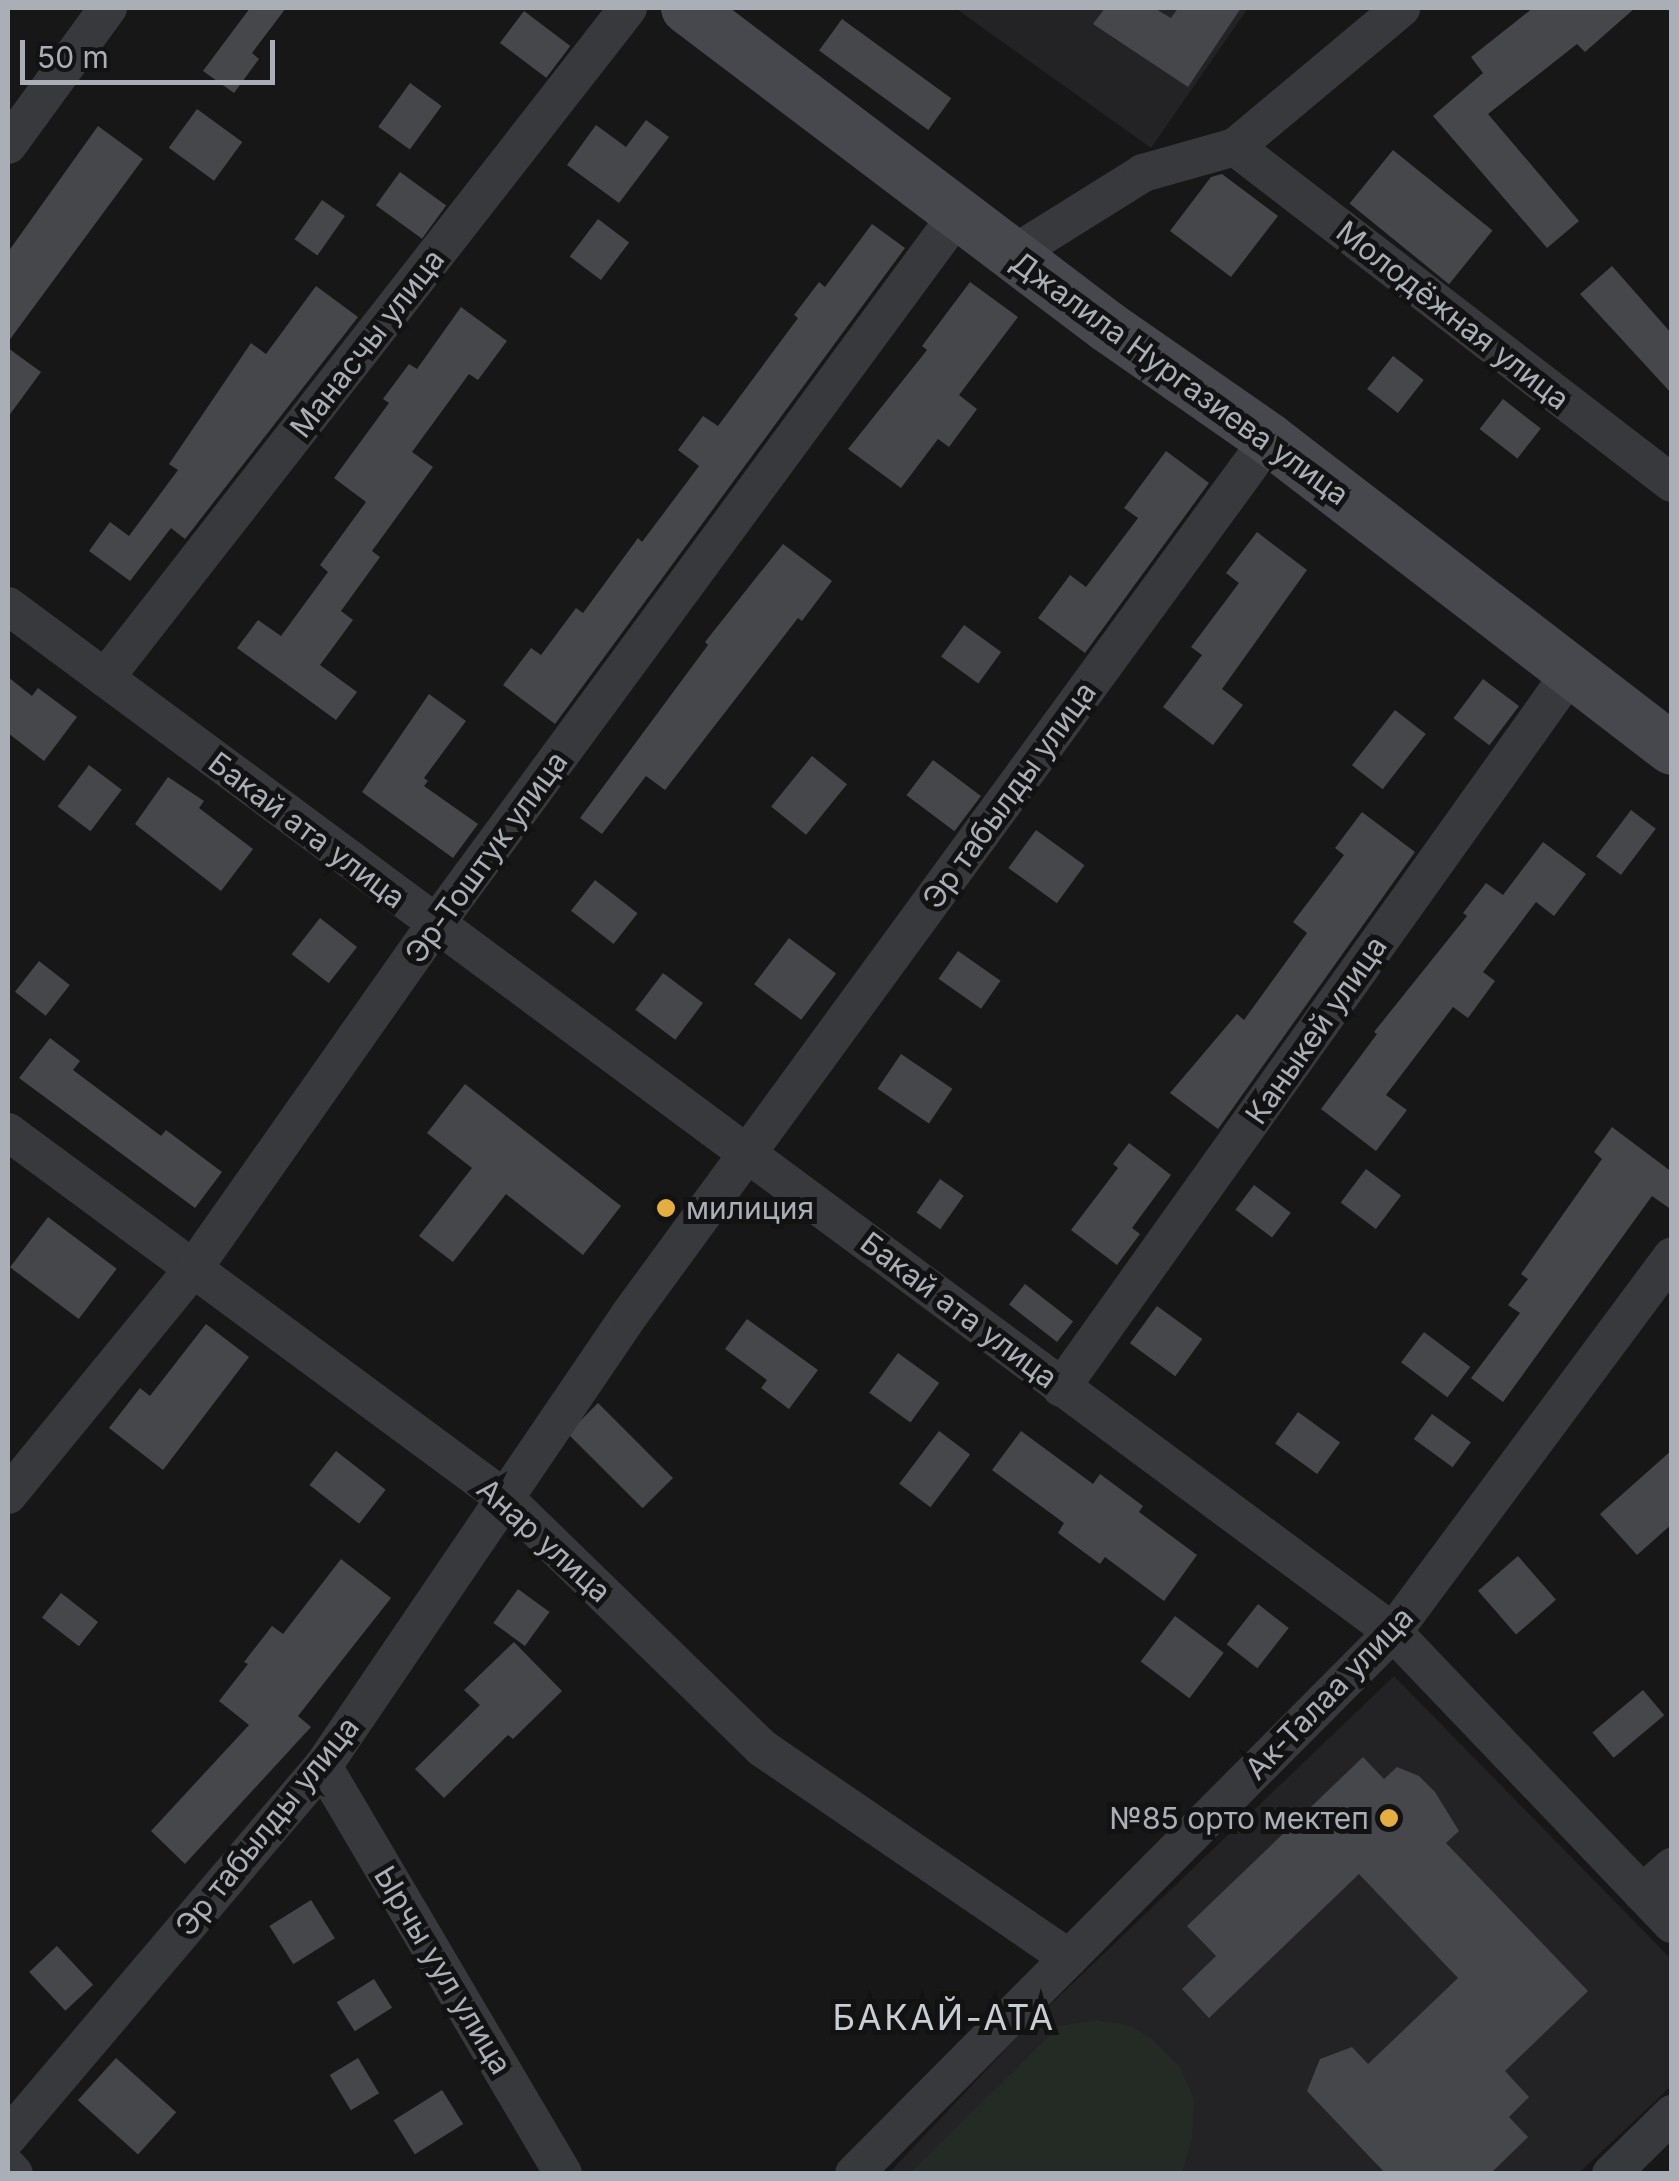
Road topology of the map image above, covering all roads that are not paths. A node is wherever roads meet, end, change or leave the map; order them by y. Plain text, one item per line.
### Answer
1 (108, 8) edge
2 (628, 8) edge
3 (687, 8) edge
4 (1401, 8) edge
5 (8, 145) edge
6 (1235, 147) junction
7 (958, 214) junction
8 (1012, 255) junction
9 (1269, 440) junction
10 (1672, 483) edge
11 (8, 606) edge
12 (1571, 672) junction
13 (106, 678) junction
14 (1672, 749) edge
15 (434, 926) junction
16 (8, 1132) edge
17 (748, 1151) junction
18 (1672, 1256) edge
19 (193, 1269) junction
20 (1061, 1388) junction
21 (8, 1494) edge
22 (506, 1500) junction
23 (1393, 1632) junction
24 (323, 1766) junction
25 (1672, 1867) edge
26 (1642, 1893) junction
27 (1672, 1924) edge
28 (1070, 1958) junction
29 (1672, 2114) edge
30 (8, 2137) edge
31 (8, 2167) edge
32 (14, 2174) edge
33 (564, 2174) edge
34 (854, 2174) edge
35 (1611, 2174) edge

1 - 5 street
2 - 13 street, Манасчы улица
3 - 7 street, Джалила Нургазиева улица
4 - 6 street
6 - 8 street
6 - 10 street, Молодёжная улица
7 - 8 street, Джалила Нургазиева улица
7 - 15 street, Эр-Тоштук улица
8 - 9 street, Джалила Нургазиева улица
9 - 12 street, Джалила Нургазиева улица
9 - 17 street, Эр табылды улица
11 - 13 street, Бакай ата улица
12 - 14 street, Джалила Нургазиева улица
12 - 20 street, Каныкей улица
13 - 15 street, Бакай ата улица
15 - 17 street, Бакай ата улица
15 - 19 street, Эр-Тоштук улица
16 - 19 street, Анар улица
17 - 20 street, Бакай ата улица
17 - 22 street, Эр табылды улица
18 - 23 street, Ак-Талаа улица
19 - 21 street, Эр-Тоштук улица
19 - 22 street, Анар улица
20 - 23 street, Бакай ата улица
22 - 24 street, Эр табылды улица
22 - 28 street, Анар улица
23 - 26 street, Бакай ата улица
23 - 28 street, Ак-Талаа улица
24 - 30 street, Эр табылды улица
24 - 33 street, Ырчы уул улица
25 - 26 street
26 - 27 street, Бакай ата улица
28 - 34 street, Ак-Талаа улица
29 - 35 street
31 - 32 street

